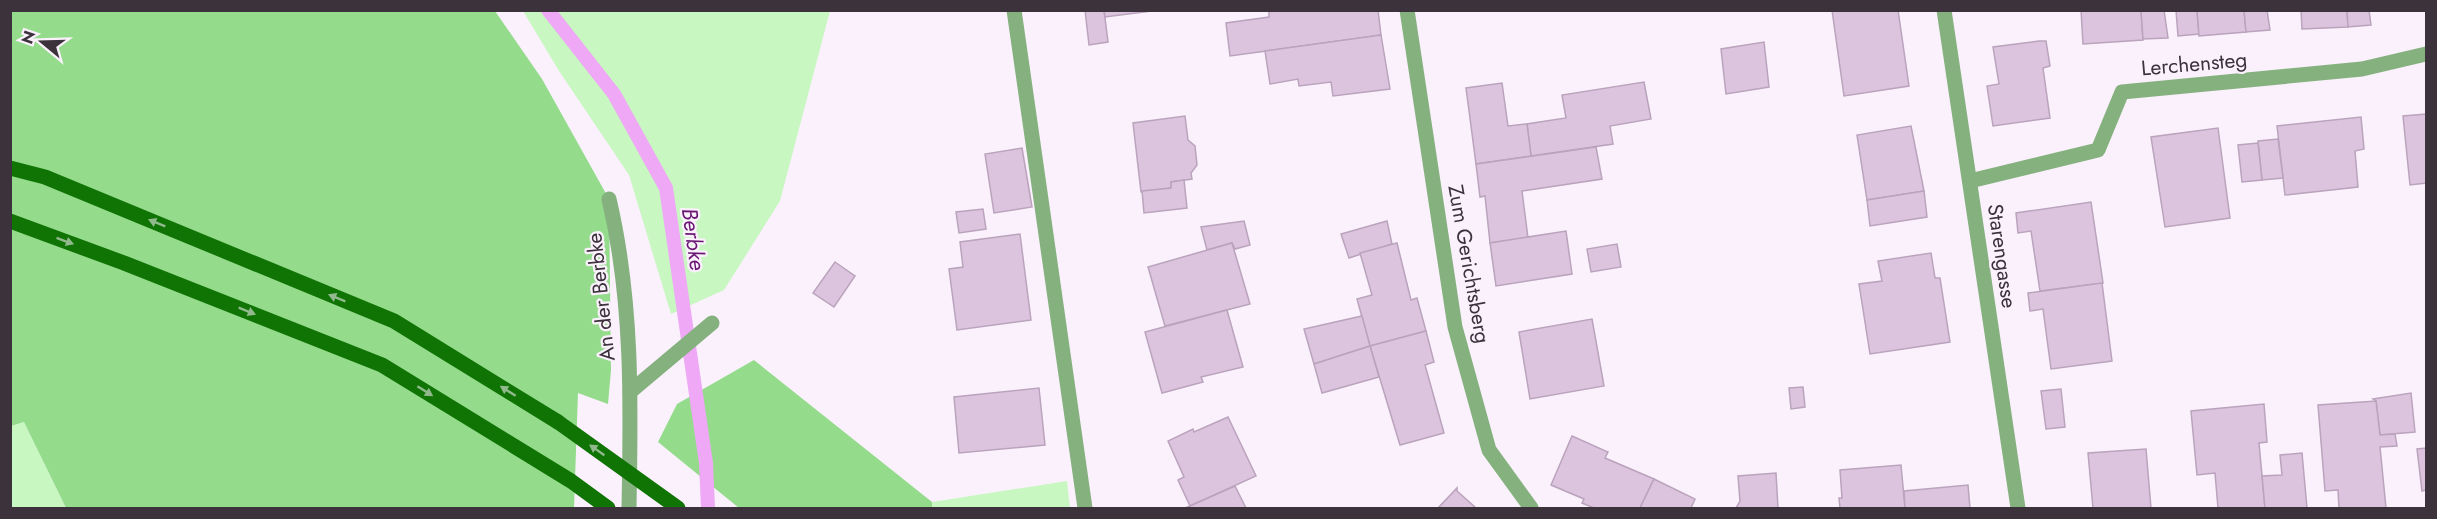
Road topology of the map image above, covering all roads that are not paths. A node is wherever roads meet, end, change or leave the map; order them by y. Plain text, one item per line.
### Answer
1 (1014, 10) edge
2 (1407, 10) edge
3 (1944, 10) edge
4 (2427, 54) edge
5 (10, 168) edge
6 (1970, 181) junction
7 (609, 199) dead end
8 (10, 221) edge
9 (712, 323) dead end
10 (631, 391) junction
11 (608, 508) edge
12 (629, 508) edge
13 (678, 508) edge
14 (1085, 508) edge
15 (1531, 508) edge
16 (2018, 508) edge

1 - 14 street
2 - 15 street, Zum Gerichtsberg
3 - 6 street, Starengasse
4 - 6 street, Lerchensteg
13 -> 5 main road, bridge
6 - 16 street, Starengasse
7 - 10 street, An der Berbke
8 -> 11 main road
9 - 10 street
10 - 12 street, An der Berbke

